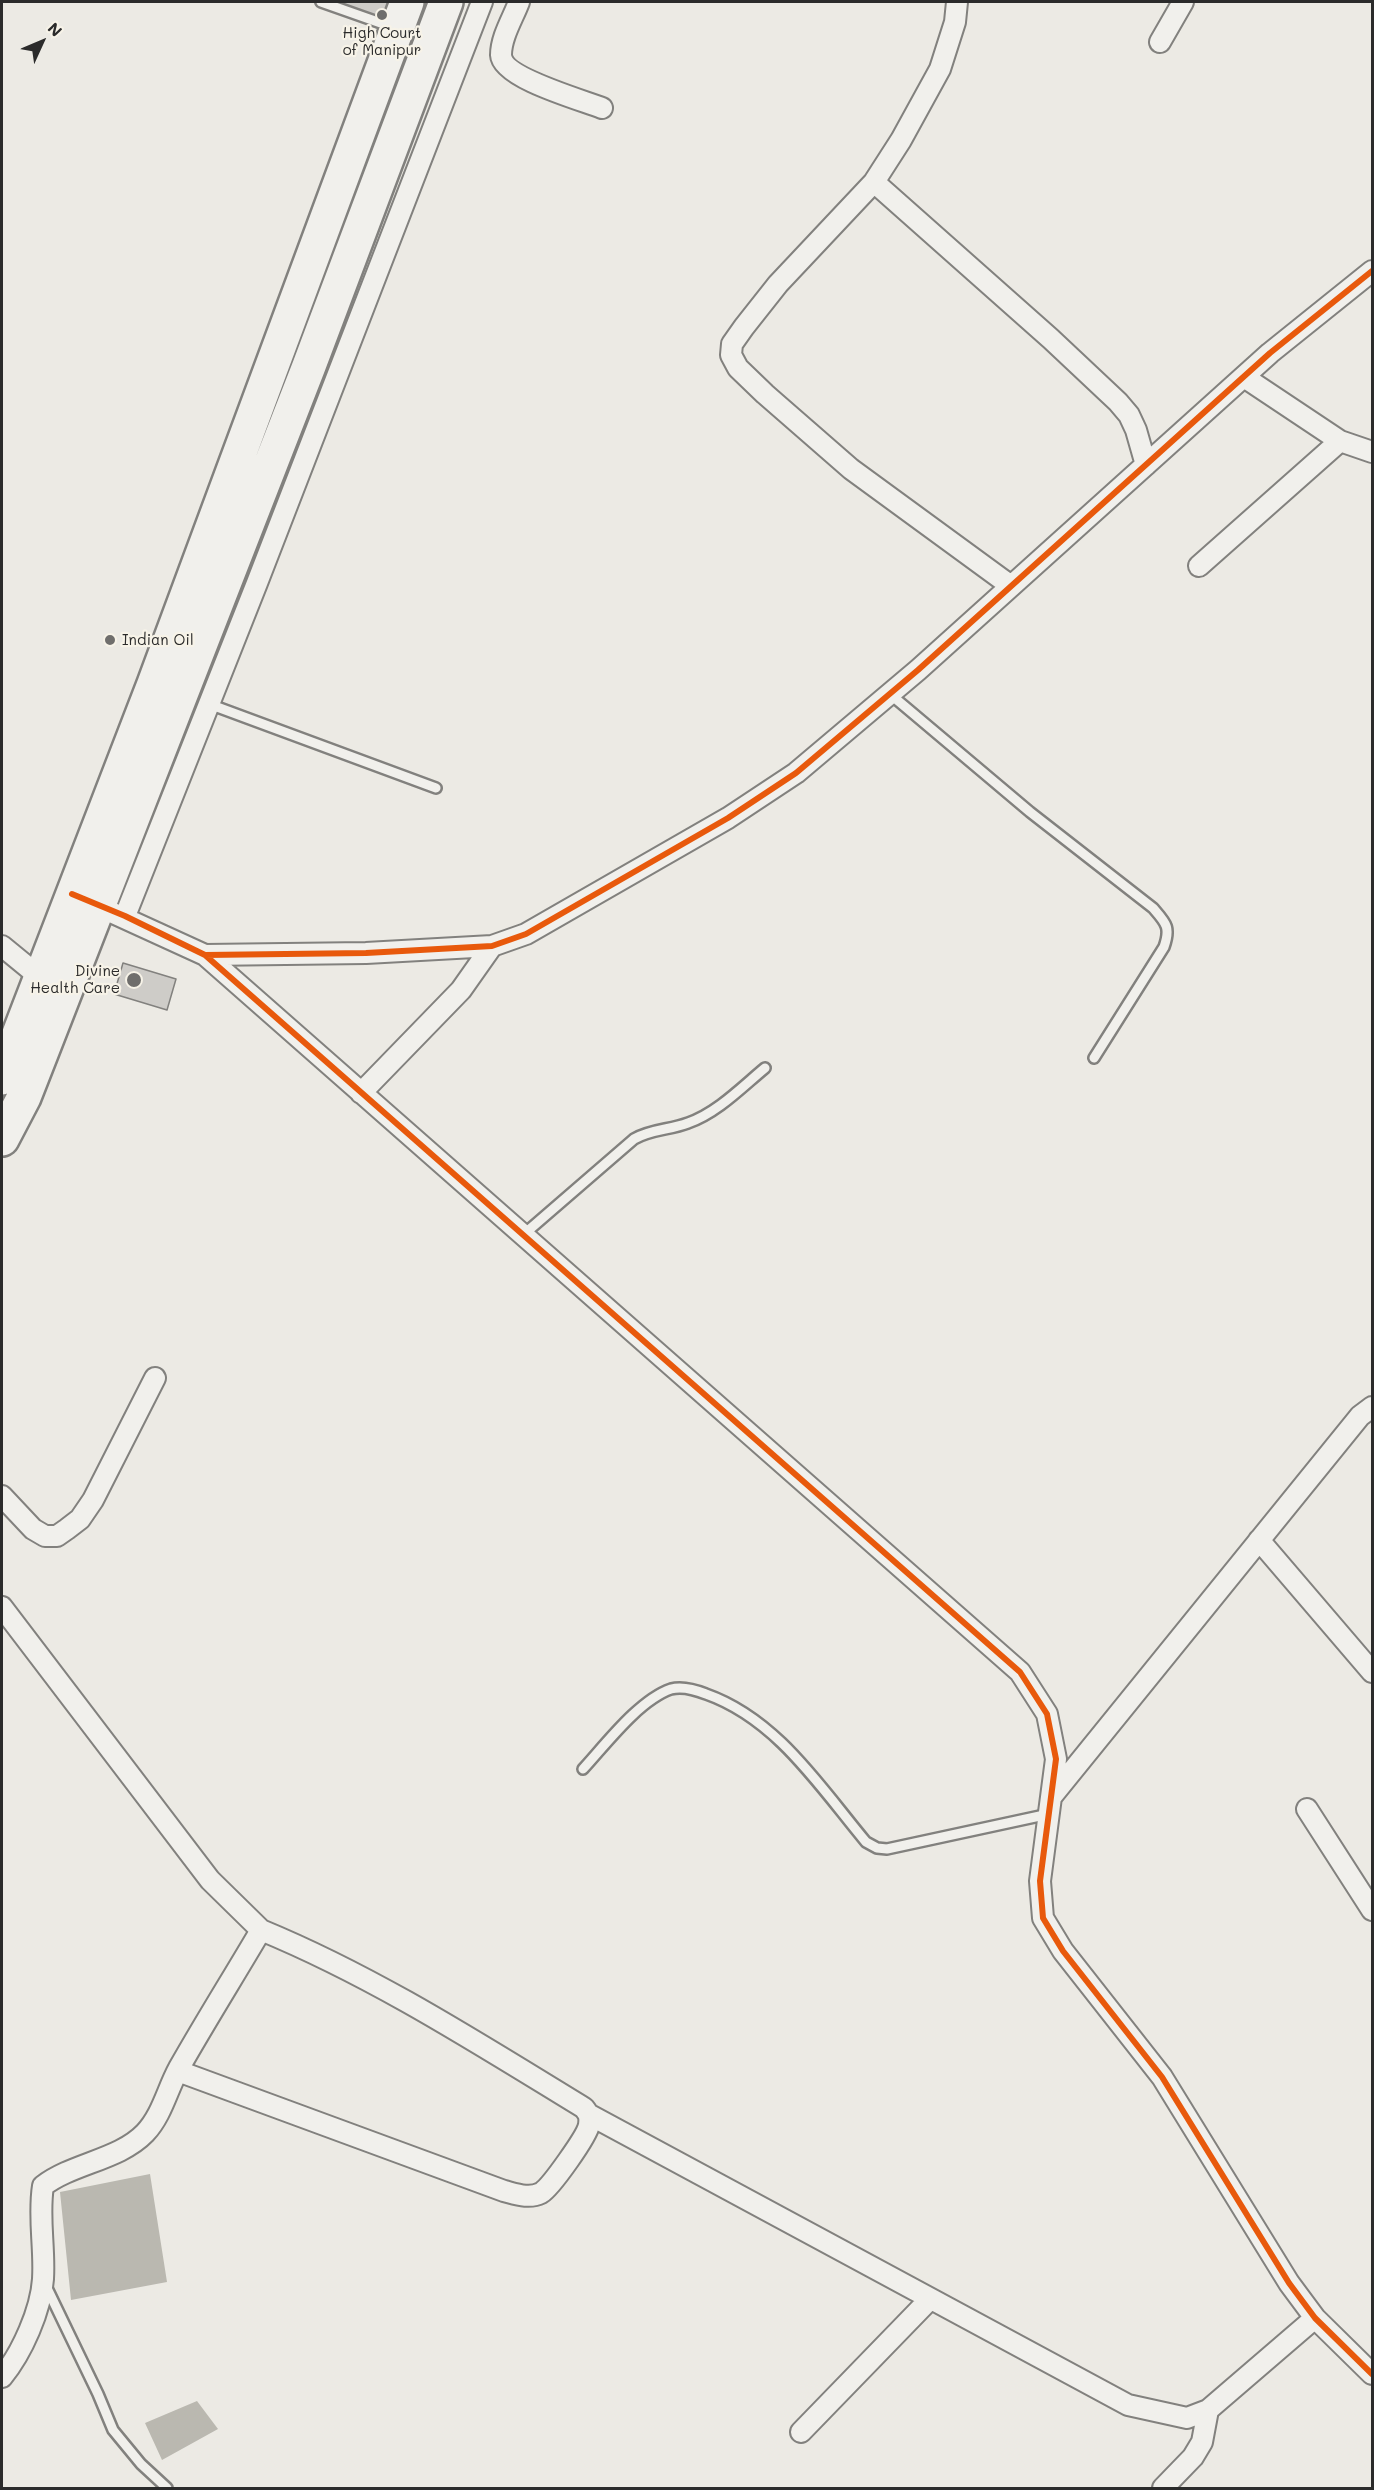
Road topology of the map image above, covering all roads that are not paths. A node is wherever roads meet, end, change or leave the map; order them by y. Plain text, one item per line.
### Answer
1 (321, 2) edge
2 (446, 2) edge
3 (482, 2) edge
4 (519, 2) edge
5 (957, 2) edge
6 (1183, 2) edge
7 (402, 15) edge
8 (1160, 42) dead end
9 (602, 108) dead end
10 (874, 182) junction
11 (1372, 271) edge
12 (1244, 377) junction
13 (1340, 441) junction
14 (1372, 452) edge
15 (1146, 465) junction
16 (1198, 566) dead end
17 (1011, 586) junction
18 (890, 694) junction
19 (209, 704) junction
20 (436, 788) dead end
21 (98, 905) junction
22 (2, 946) edge
23 (492, 946) junction
24 (205, 955) junction
25 (42, 978) junction
26 (1094, 1058) dead end
27 (765, 1068) dead end
28 (2, 1078) edge
29 (361, 1093) junction
30 (2, 1139) edge
31 (523, 1235) junction
32 (155, 1378) dead end
33 (1372, 1407) edge
34 (2, 1496) edge
35 (1259, 1540) junction
36 (2, 1607) edge
37 (1372, 1671) edge
38 (583, 1769) dead end
39 (1050, 1805) junction
40 (1307, 1809) dead end
41 (1372, 1911) edge
42 (261, 1930) junction
43 (178, 2070) junction
44 (590, 2115) junction
45 (43, 2280) junction
46 (930, 2299) junction
47 (1315, 2318) junction
48 (1372, 2374) edge
49 (2, 2377) edge
50 (1208, 2410) junction
51 (801, 2432) dead end
52 (167, 2488) edge
53 (1163, 2488) edge

1 - 7 lane
2 - 21 highway
3 - 19 street
4 - 9 street
5 - 10 street
6 - 8 street
7 - 21 highway
10 - 15 street
10 - 17 street
11 - 12 street
12 - 13 street
12 - 15 street
13 - 14 street
13 - 16 street
15 - 17 street
17 - 18 street
18 - 23 street
18 - 26 lane
19 - 20 lane
19 - 21 street
21 - 24 street
21 - 25 highway
21 - 30 highway
22 - 25 street
23 - 24 street
23 - 29 street
24 - 29 street
25 - 28 highway
27 - 31 lane
29 - 31 street
31 - 39 street
32 - 34 street
33 - 35 street
35 - 37 street
35 - 39 street
36 - 42 street
38 - 39 lane
39 - 47 street
40 - 41 street
42 - 43 street
42 - 44 street
43 - 44 street
43 - 45 street
44 - 46 street
45 - 49 street
45 - 52 lane
46 - 50 street
46 - 51 street
47 - 48 street
47 - 50 street
50 - 53 street

